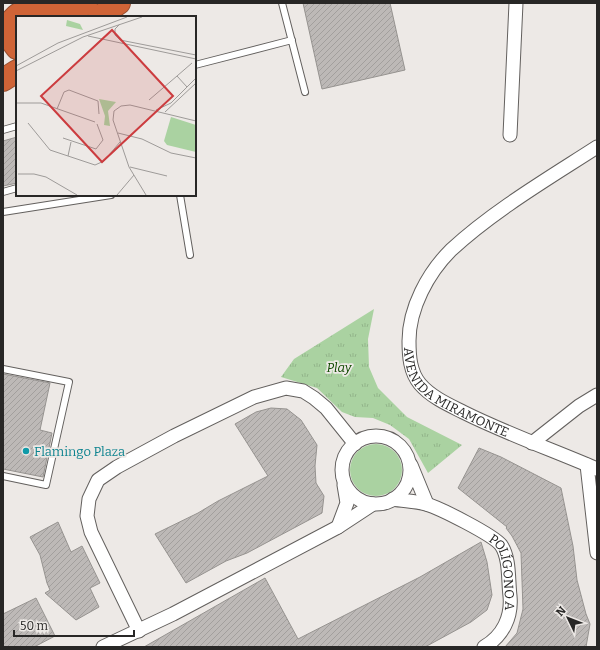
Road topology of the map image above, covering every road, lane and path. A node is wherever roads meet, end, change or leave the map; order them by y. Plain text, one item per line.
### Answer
1 (86, 3) edge
2 (119, 3) edge
3 (282, 3) edge
4 (516, 3) edge
5 (34, 6) edge
6 (17, 16) edge
7 (100, 16) edge
8 (16, 17) edge
9 (292, 40) junction
10 (16, 47) edge
11 (196, 65) edge
12 (16, 72) edge
13 (3, 80) edge
14 (305, 92) dead end
15 (16, 126) edge
16 (3, 130) edge
17 (510, 136) dead end
18 (597, 146) edge
19 (16, 188) edge
20 (3, 192) edge
21 (105, 196) edge
22 (180, 196) edge
23 (3, 212) edge
24 (190, 255) dead end
25 (3, 369) edge
26 (597, 395) edge
27 (532, 443) junction
28 (355, 444) junction
29 (409, 461) junction
30 (592, 467) edge
31 (3, 476) edge
32 (343, 478) junction
33 (393, 499) junction
34 (373, 504) junction
35 (427, 504) junction
36 (338, 528) junction
37 (597, 553) edge
38 (139, 631) junction
39 (103, 647) edge
40 (484, 647) edge

1 - 5 highway
2 - 7 highway
3 - 9 lane
4 - 17 street
5 - 6 highway
8 - 10 highway
9 - 11 lane
9 - 14 lane
12 - 13 highway
15 - 16 lane
18 - 27 street, AVENIDA MIRAMONTE
19 - 20 lane
21 - 23 lane
22 - 24 lane
25 - 31 lane
26 - 27 street
27 - 30 street, AVENIDA MIRAMONTE
28 - 29 street
28 - 32 street
28 - 38 street
29 - 33 street
29 - 35 street
30 - 37 street
32 - 34 street
32 - 36 street
33 - 34 street
33 - 35 street, POLÍGONO A
34 - 36 street
35 - 40 street, POLÍGONO A
36 - 38 street
38 - 39 street

